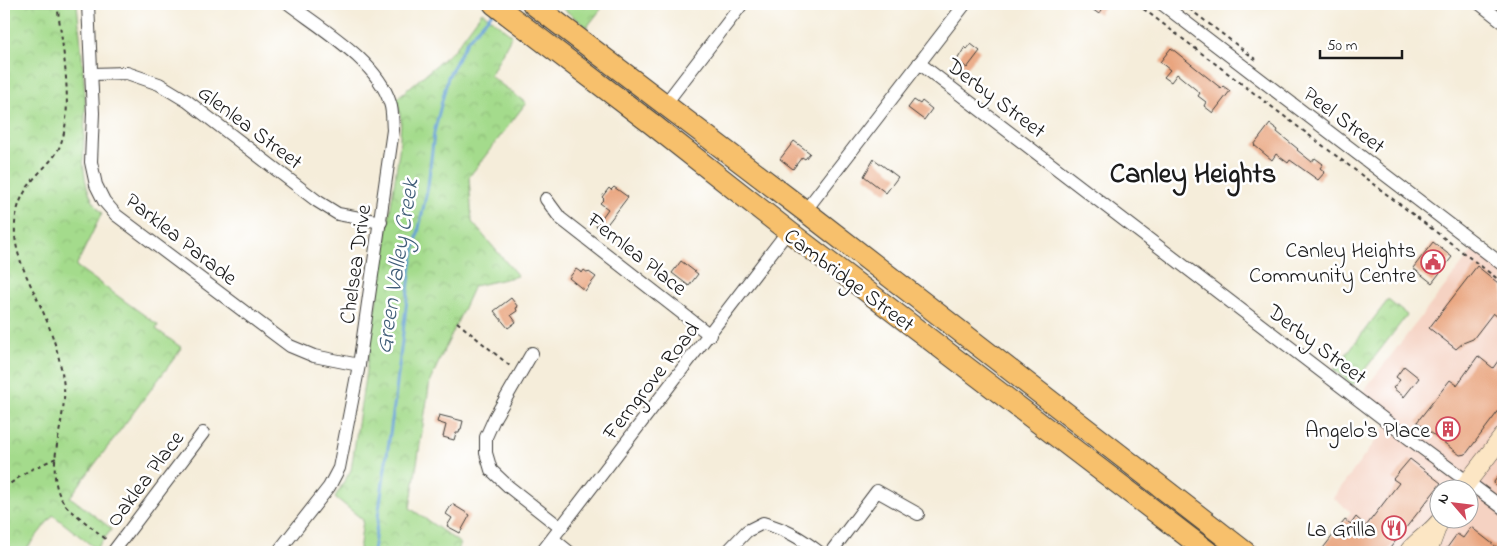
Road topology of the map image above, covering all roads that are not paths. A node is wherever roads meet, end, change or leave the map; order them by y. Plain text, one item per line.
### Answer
1 (88, 4) edge
2 (289, 4) edge
3 (534, 4) edge
4 (742, 4) edge
5 (964, 4) edge
6 (1162, 4) edge
7 (1480, 4) edge
8 (501, 9) edge
9 (1503, 22) edge
10 (919, 63) junction
11 (92, 74) junction
12 (666, 103) junction
13 (546, 199) dead end
14 (805, 211) junction
15 (381, 222) junction
16 (788, 232) junction
17 (1503, 265) edge
18 (710, 334) junction
19 (532, 353) dead end
20 (359, 365) junction
21 (203, 433) dead end
22 (1503, 436) edge
23 (1457, 478) edge
24 (1471, 478) edge
25 (1480, 494) edge
26 (1503, 508) edge
27 (918, 514) dead end
28 (561, 528) junction
29 (1433, 528) edge
30 (1438, 528) edge
31 (553, 539) junction
32 (117, 551) edge
33 (278, 552) edge
34 (542, 552) edge
35 (569, 552) edge
36 (727, 552) edge
37 (819, 552) edge
38 (831, 552) edge
39 (1208, 552) edge
40 (1245, 552) edge
41 (1408, 552) edge
42 (1428, 552) edge

1 - 11 street, Parklea Parade
2 - 15 street, Chelsea Drive
3 - 12 highway, Cambridge Street
4 - 12 street
5 - 10 street
6 - 17 street, Peel Street
7 - 9 street
8 - 16 highway, Cambridge Street
10 - 14 street
10 - 23 street, Derby Street
11 - 15 street, Glenlea Street
11 - 20 street, Parklea Parade
12 - 14 highway, Cambridge Street
13 - 18 street, Fernlea Place
14 - 40 highway, Cambridge Street
15 - 20 street, Chelsea Drive
16 - 18 street, Ferngrove Road
16 - 39 highway, Cambridge Street
18 - 28 street, Ferngrove Road
19 - 28 street
20 - 33 street, Chelsea Drive
21 - 32 street, Oaklea Place
22 - 24 main road
25 - 26 street, Derby Street
27 - 38 street
28 - 31 street, Ferngrove Road
29 - 41 main road
30 - 42 main road
31 - 34 street, Ferngrove Road
31 - 35 street
36 - 37 street

